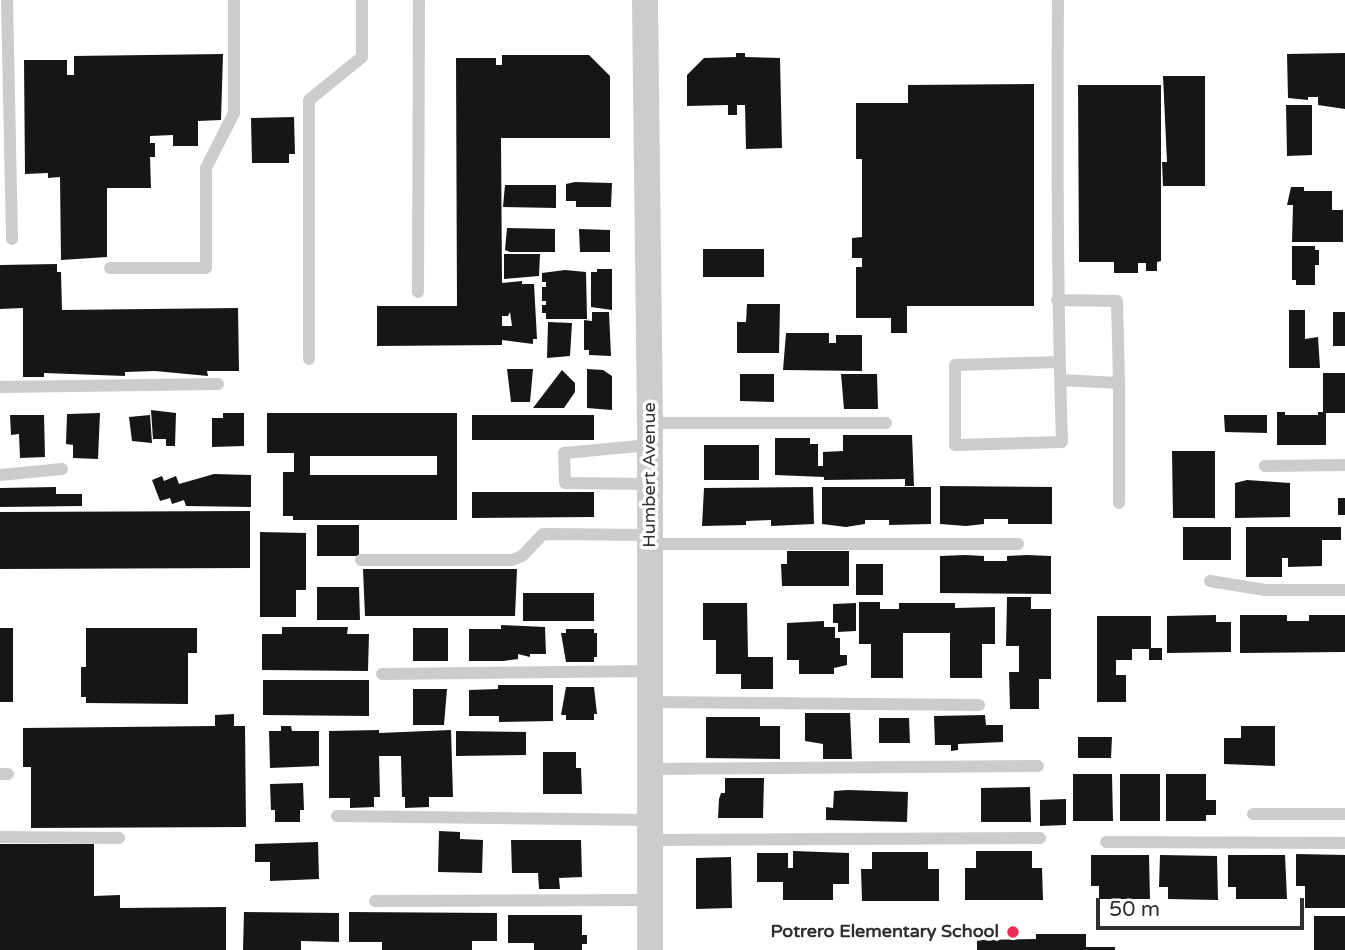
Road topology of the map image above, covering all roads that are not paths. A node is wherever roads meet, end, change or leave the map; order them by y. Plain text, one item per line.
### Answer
1 (7, 0) edge
2 (234, 0) edge
3 (362, 0) edge
4 (419, 0) edge
5 (645, 0) edge
6 (1058, 0) edge
7 (12, 239) dead end
8 (110, 268) dead end
9 (418, 292) dead end
10 (1057, 300) junction
11 (309, 359) dead end
12 (1059, 362) junction
13 (1060, 380) junction
14 (1119, 383) junction
15 (218, 384) dead end
16 (0, 387) edge
17 (886, 423) dead end
18 (650, 434) junction
19 (1345, 465) edge
20 (1265, 466) dead end
21 (62, 469) dead end
22 (0, 475) edge
23 (650, 484) junction
24 (1119, 503) dead end
25 (650, 539) junction
26 (1018, 544) dead end
27 (361, 560) dead end
28 (1210, 581) dead end
29 (1345, 590) edge
30 (650, 671) junction
31 (382, 674) dead end
32 (649, 702) junction
33 (979, 705) dead end
34 (1038, 766) dead end
35 (649, 769) junction
36 (1253, 814) dead end
37 (1345, 814) edge
38 (337, 816) dead end
39 (649, 830) junction
40 (0, 837) edge
41 (119, 838) dead end
42 (1040, 838) dead end
43 (1106, 842) dead end
44 (1345, 843) edge
45 (650, 900) junction
46 (375, 901) dead end
47 (650, 950) edge

1 - 7 lane
2 - 8 lane
3 - 11 lane
4 - 9 lane
5 - 18 street, Humbert Avenue
6 - 10 lane
10 - 12 lane
10 - 14 lane
12 - 13 lane
12 - 13 lane
13 - 14 lane
14 - 24 lane
15 - 16 lane
17 - 18 lane
18 - 23 street, Humbert Avenue
18 - 23 lane
19 - 20 lane
21 - 22 lane
23 - 25 street, Humbert Avenue
25 - 26 lane
25 - 27 lane
25 - 30 street, Humbert Avenue
28 - 29 lane
30 - 31 lane
30 - 32 street, Humbert Avenue
32 - 33 lane
32 - 35 street, Humbert Avenue
34 - 35 lane
35 - 39 street, Humbert Avenue
36 - 37 lane
38 - 39 lane
39 - 42 lane
39 - 45 street, Humbert Avenue
40 - 41 lane
43 - 44 lane
45 - 46 lane
45 - 47 street, Humbert Avenue

